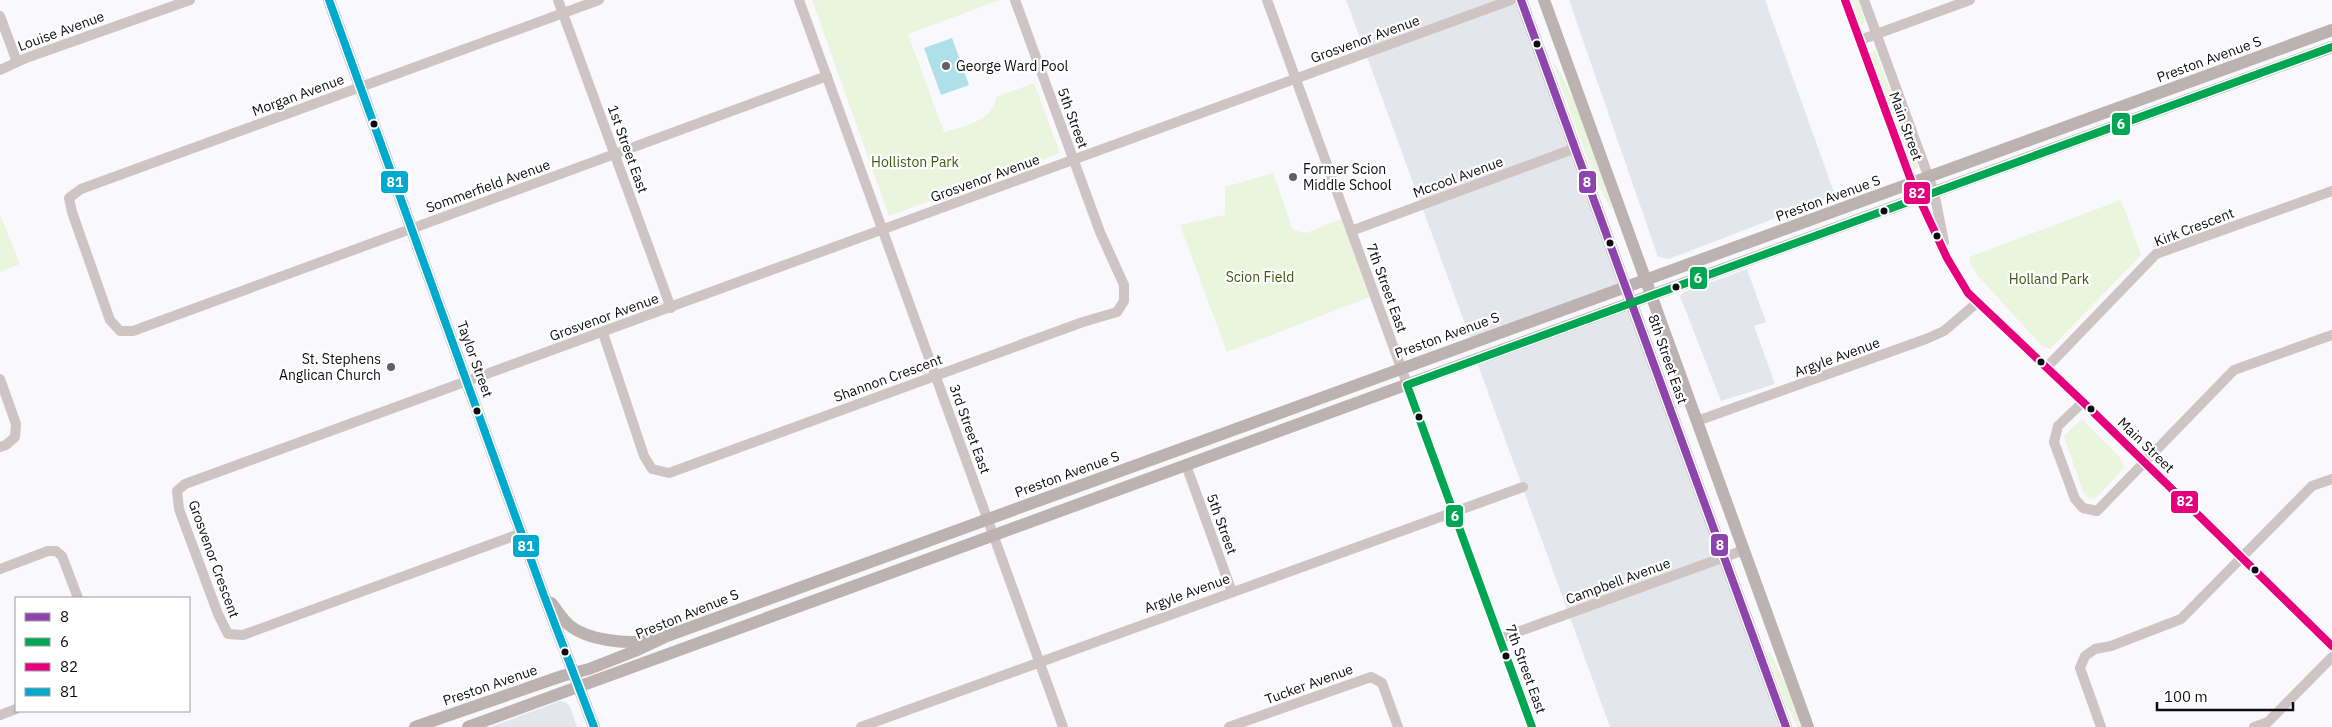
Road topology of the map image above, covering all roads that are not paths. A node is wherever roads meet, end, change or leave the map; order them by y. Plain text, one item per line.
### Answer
1 (190, 0) edge
2 (328, 0) edge
3 (558, 0) edge
4 (599, 0) edge
5 (799, 0) edge
6 (1015, 0) edge
7 (1267, 0) edge
8 (1511, 0) edge
9 (1521, 0) edge
10 (1544, 0) edge
11 (1846, 0) edge
12 (1864, 0) edge
13 (1970, 0) edge
14 (563, 13) junction
15 (0, 16) edge
16 (2332, 30) edge
17 (1876, 35) junction
18 (1860, 40) junction
19 (2332, 47) edge
20 (17, 62) junction
21 (0, 70) edge
22 (826, 76) junction
23 (1296, 78) junction
24 (360, 86) junction
25 (1574, 149) junction
26 (615, 154) junction
27 (1074, 160) junction
28 (1928, 177) junction
29 (1912, 183) junction
30 (2332, 191) edge
31 (1934, 192) junction
32 (1918, 198) junction
33 (412, 228) junction
34 (882, 231) junction
35 (1351, 231) junction
36 (1947, 258) junction
37 (88, 259) joint
38 (1645, 279) junction
39 (1626, 286) junction
40 (1651, 295) junction
41 (1632, 302) junction
42 (1978, 302) junction
43 (672, 308) junction
44 (603, 333) junction
45 (2332, 335) edge
46 (2047, 367) junction
47 (1402, 368) junction
48 (936, 375) junction
49 (0, 379) edge
50 (467, 381) junction
51 (1408, 384) junction
52 (2083, 402) junction
53 (1697, 421) junction
54 (0, 447) edge
55 (2143, 461) junction
56 (1186, 465) junction
57 (2332, 479) edge
58 (1523, 488) dead end
59 (1454, 512) junction
60 (988, 519) junction
61 (522, 533) junction
62 (993, 536) junction
63 (1744, 550) junction
64 (2241, 556) junction
65 (1724, 557) junction
66 (0, 569) edge
67 (1232, 592) junction
68 (543, 593) junction
69 (78, 597) edge
70 (667, 636) junction
71 (1501, 638) junction
72 (2332, 646) edge
73 (2332, 657) edge
74 (1040, 661) junction
75 (574, 672) junction
76 (580, 687) junction
77 (15, 709) edge
78 (0, 715) edge
79 (415, 727) edge
80 (468, 727) edge
81 (594, 727) edge
82 (862, 727) edge
83 (1063, 727) edge
84 (1230, 727) edge
85 (1398, 727) edge
86 (1532, 727) edge
87 (1786, 727) edge
88 (1808, 727) edge
89 (2101, 727) edge
90 (2254, 727) edge

1 - 20 street, Louise Avenue
2 - 24 main road, Taylor Street
3 - 14 street, 1st Street East
4 - 14 street, Morgan Avenue
5 - 22 street, 3rd Street East
6 - 27 street, 5th Street
7 - 23 street, 7th Street East
8 - 23 street, Grosvenor Avenue
9 - 25 main road, 8th Street East
10 - 38 main road, 8th Street East
11 - 18 street, Main Street
12 - 17 street, Main Street
13 - 17 street
14 - 24 street, Morgan Avenue
14 - 26 street, 1st Street East
15 - 20 street
16 - 28 main road, Preston Avenue S
17 - 18 street
17 - 28 street, Main Street
18 - 29 street, Main Street
19 - 31 main road
20 - 21 street, Louise Avenue
22 - 26 street, Sommerfield Avenue
22 - 34 street, 3rd Street East
23 - 27 street, Grosvenor Avenue
23 - 35 street, 7th Street East
24 - 33 main road, Taylor Street
24 - 37 street, Morgan Avenue
25 - 35 street, Mccool Avenue
25 - 39 main road, 8th Street East
26 - 33 street, Sommerfield Avenue
26 - 43 street, 1st Street East
27 - 34 street, Grosvenor Avenue
27 - 48 street, Shannon Crescent
28 - 29 main road, Preston Avenue S
28 - 31 street, Main Street
29 - 32 street, Main Street
29 - 38 main road, Preston Avenue S
30 - 46 street, Kirk Crescent
31 - 32 main road
31 - 36 street, Main Street
32 - 36 street, Main Street
32 - 40 main road
33 - 37 street, Sommerfield Avenue
33 - 50 main road, Taylor Street
34 - 43 street, Grosvenor Avenue
34 - 48 street, 3rd Street East
35 - 47 street, 7th Street East
36 - 42 street, Main Street
38 - 39 main road, Preston Avenue S
38 - 40 main road, 8th Street East
39 - 41 main road, 8th Street East
39 - 47 main road, Preston Avenue S
40 - 41 main road
40 - 53 main road, 8th Street East
41 - 51 main road
41 - 65 main road, 8th Street East
42 - 46 street, Main Street
42 - 53 street, Argyle Avenue
43 - 44 street, Grosvenor Avenue
44 - 48 street, Shannon Crescent
44 - 50 street, Grosvenor Avenue
45 - 55 street
46 - 52 street, Main Street
47 - 51 street, 7th Street East
47 - 60 main road, Preston Avenue S
48 - 60 street, 3rd Street East
49 - 54 street
50 - 61 main road, Taylor Street
50 - 61 street, Grosvenor Crescent
51 - 56 main road
51 - 59 street, 7th Street East
52 - 55 street, Main Street
52 - 55 street
53 - 63 main road, 8th Street East
55 - 64 street, Main Street
56 - 62 main road
56 - 67 street, 5th Street
57 - 64 street
58 - 59 street, Argyle Avenue
59 - 67 street, Argyle Avenue
59 - 71 street, 7th Street East
60 - 62 street, 3rd Street East
60 - 70 main road, Preston Avenue S
61 - 68 main road, Taylor Street
62 - 74 street, 3rd Street East
62 - 76 main road
63 - 65 street, Campbell Avenue
63 - 88 main road, 8th Street East
64 - 72 street, Main Street
64 - 89 street
65 - 71 street, Campbell Avenue
65 - 87 main road, 8th Street East
66 - 69 street
67 - 74 street, Argyle Avenue
68 - 70 main road
68 - 75 main road, Taylor Street
70 - 75 main road, Preston Avenue S
71 - 86 street, 7th Street East
73 - 90 street
74 - 82 street, Argyle Avenue
74 - 83 street, 3rd Street East
75 - 76 main road, Taylor Street
75 - 79 main road, Preston Avenue
76 - 80 main road
76 - 81 main road, Taylor Street
77 - 78 street
84 - 85 street, Tucker Avenue

